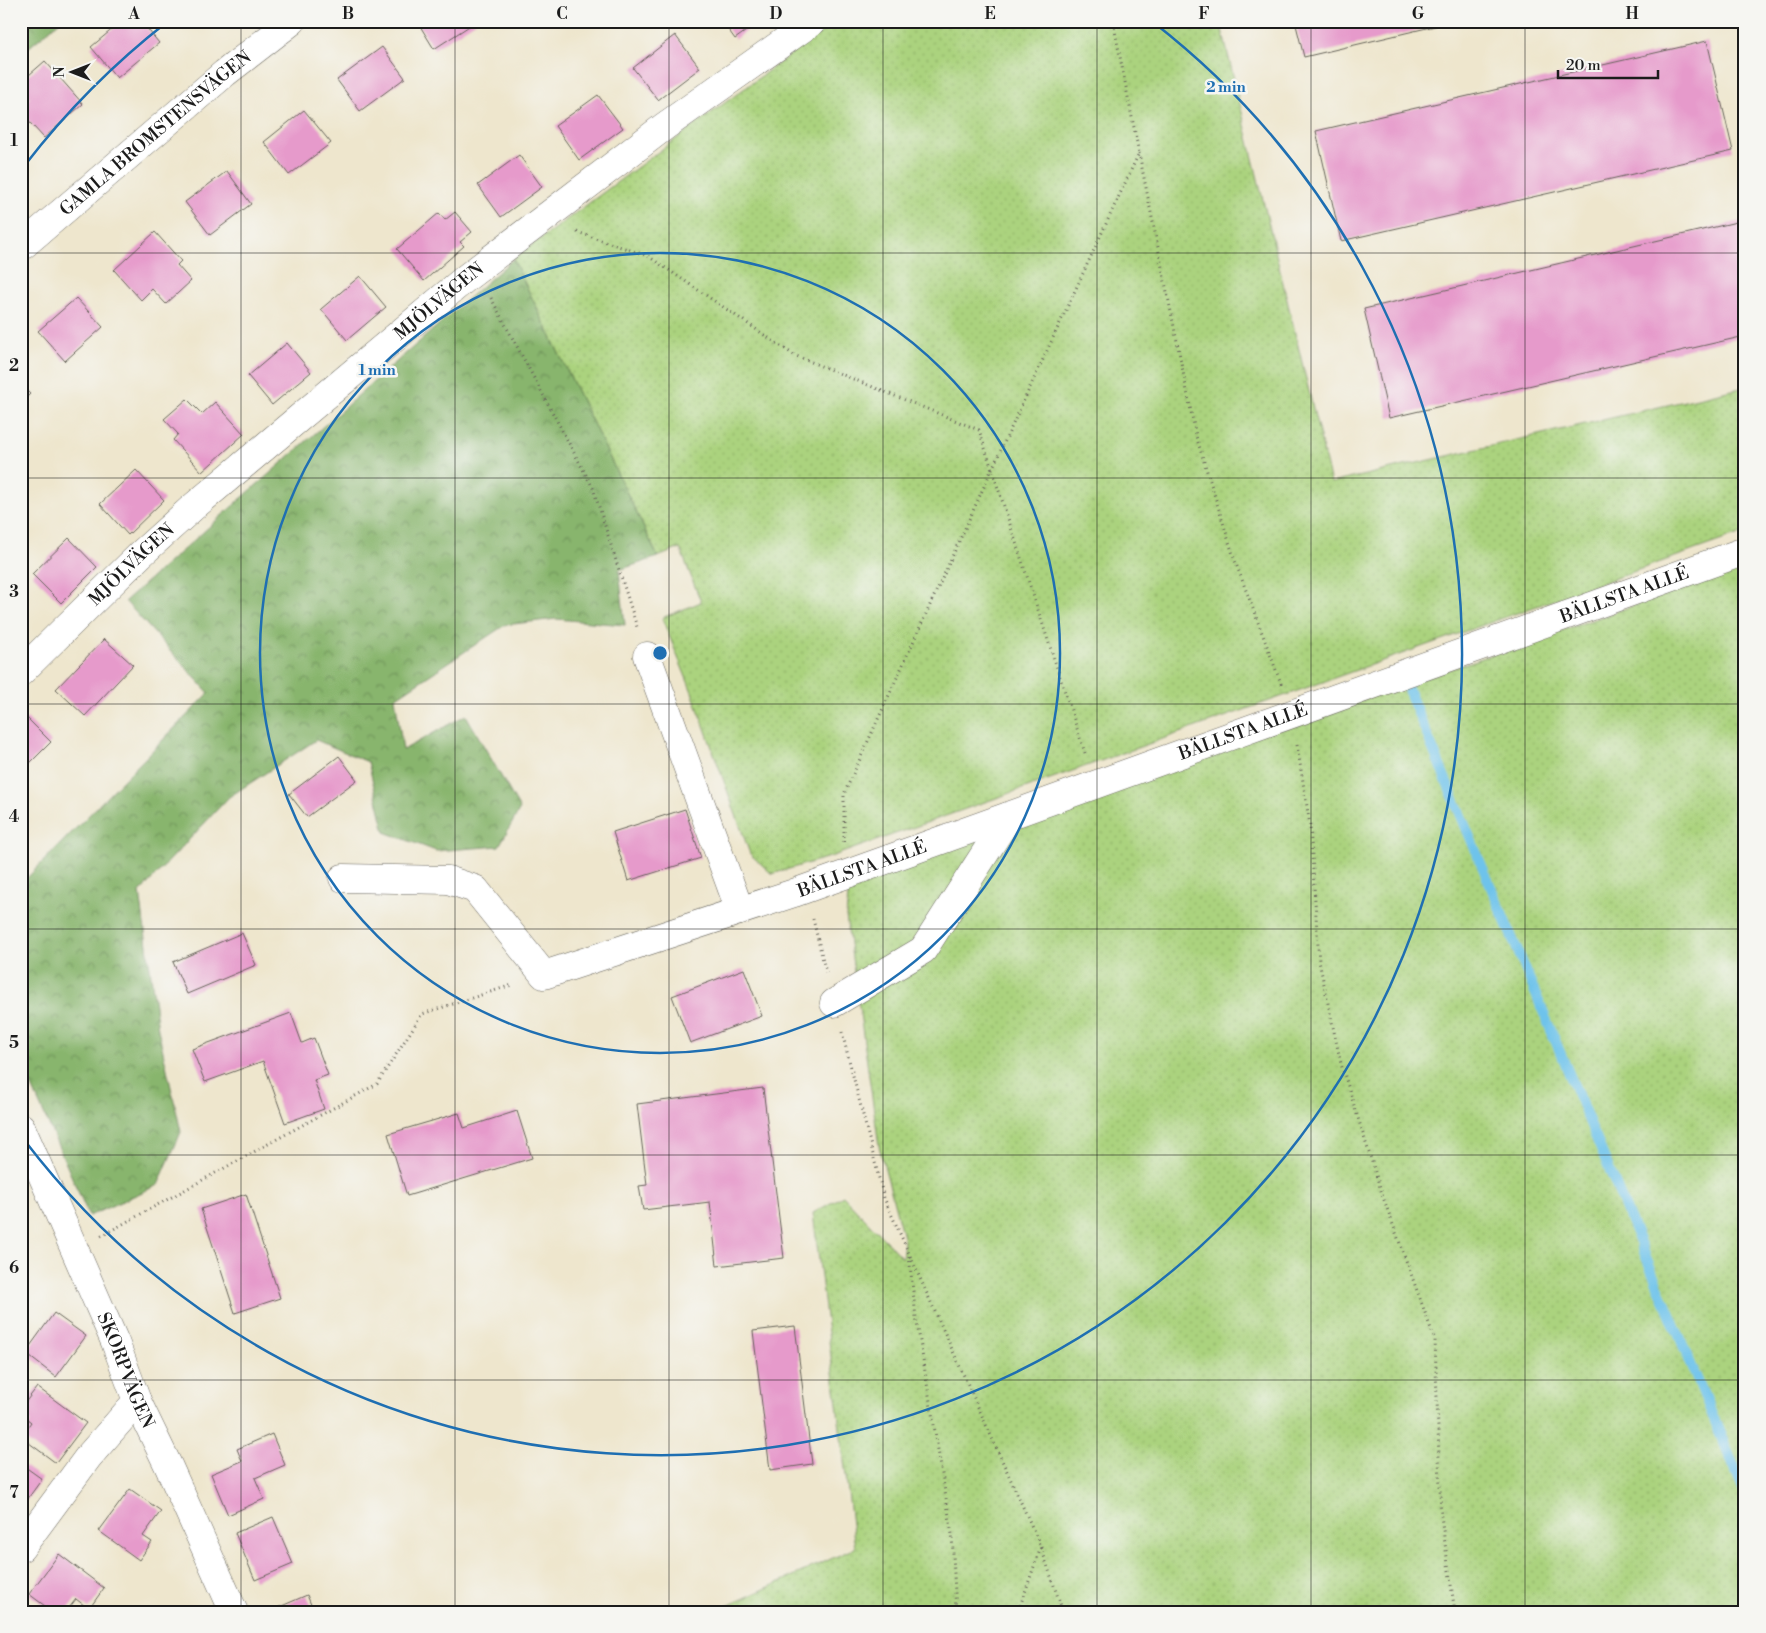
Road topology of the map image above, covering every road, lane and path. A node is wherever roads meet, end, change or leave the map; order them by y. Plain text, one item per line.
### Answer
1 (292, 21) edge
2 (813, 21) edge
3 (1113, 21) edge
4 (1139, 153) junction
5 (541, 220) junction
6 (21, 247) edge
7 (476, 270) junction
8 (992, 469) junction
9 (1745, 551) edge
10 (647, 656) joint
11 (21, 672) edge
12 (1292, 714) junction
13 (1096, 785) junction
14 (1009, 816) junction
15 (844, 875) junction
16 (343, 878) dead end
17 (805, 889) junction
18 (740, 911) junction
19 (544, 975) junction
20 (834, 1003) junction
21 (21, 1127) edge
22 (75, 1250) junction
23 (908, 1251) junction
24 (137, 1401) junction
25 (1041, 1547) junction
26 (21, 1548) edge
27 (234, 1612) edge
28 (956, 1612) edge
29 (1018, 1612) edge
30 (1063, 1612) edge
31 (1455, 1612) edge

1 - 6 street, GAMLA BROMSTENSVÄGEN
2 - 5 street, MJÖLVÄGEN
3 - 4 path
4 - 8 path
4 - 12 path
5 - 7 street, MJÖLVÄGEN
5 - 8 path
7 - 10 path
7 - 11 street, MJÖLVÄGEN
8 - 13 path
8 - 15 path
9 - 12 street, BÄLLSTA ALLÉ
10 - 18 street
12 - 13 street, BÄLLSTA ALLÉ
12 - 31 path
13 - 14 street, BÄLLSTA ALLÉ
14 - 15 street, BÄLLSTA ALLÉ
14 - 20 street
15 - 17 street, BÄLLSTA ALLÉ
16 - 19 street
17 - 18 street, BÄLLSTA ALLÉ
17 - 20 path
18 - 19 street, BÄLLSTA ALLÉ
19 - 22 path
20 - 23 path
21 - 22 street, SKORPVÄGEN
22 - 24 street, SKORPVÄGEN
23 - 25 path
23 - 28 path
24 - 26 street
24 - 27 street, SKORPVÄGEN
25 - 29 path
25 - 30 path

